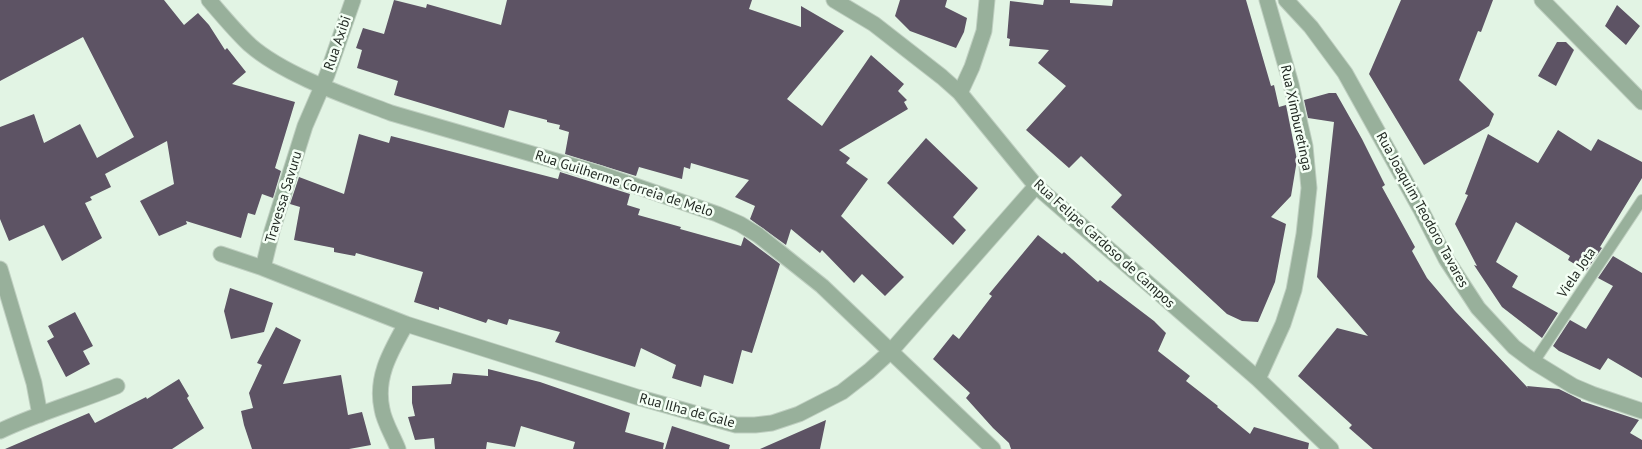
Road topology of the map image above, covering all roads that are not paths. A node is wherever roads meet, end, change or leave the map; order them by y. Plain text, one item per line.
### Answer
1 (209, 0) edge
2 (353, 0) edge
3 (834, 0) edge
4 (987, 0) edge
5 (1267, 0) edge
6 (1286, 0) edge
7 (1542, 0) edge
8 (322, 85) junction
9 (960, 93) junction
10 (1642, 102) edge
11 (1036, 186) junction
12 (1642, 200) edge
13 (221, 254) dead end
14 (264, 268) junction
15 (0, 269) edge
16 (406, 324) junction
17 (891, 351) junction
18 (1534, 362) junction
19 (1258, 379) junction
20 (117, 386) dead end
21 (1642, 411) edge
22 (40, 415) junction
23 (0, 431) edge
24 (398, 449) edge
25 (993, 449) edge
26 (1331, 449) edge

1 - 8 street, Rua Guilherme Correia de Melo
2 - 8 street, Rua Axibi
3 - 9 street, Rua Felipe Cardoso de Campos
4 - 9 street
5 - 19 street, Rua Ximburetinga
6 - 18 street, Rua Joaquim Teodoro Tavares
7 - 10 street
8 - 14 street, Travessa Savuru
8 - 17 street, Rua Guilherme Correia de Melo
9 - 11 street, Rua Felipe Cardoso de Campos
11 - 17 street, Rua Ilha de Gale
11 - 19 street, Rua Felipe Cardoso de Campos
12 - 18 lane, Viela Jota
13 - 14 street
14 - 16 street, Rua Ilha de Gale
15 - 22 street
16 - 17 street, Rua Ilha de Gale
16 - 24 street
17 - 25 street, Rua Guilherme Correia de Melo
18 - 21 street, Rua Joaquim Teodoro Tavares
19 - 26 street, Rua Felipe Cardoso de Campos
20 - 22 street
22 - 23 street

